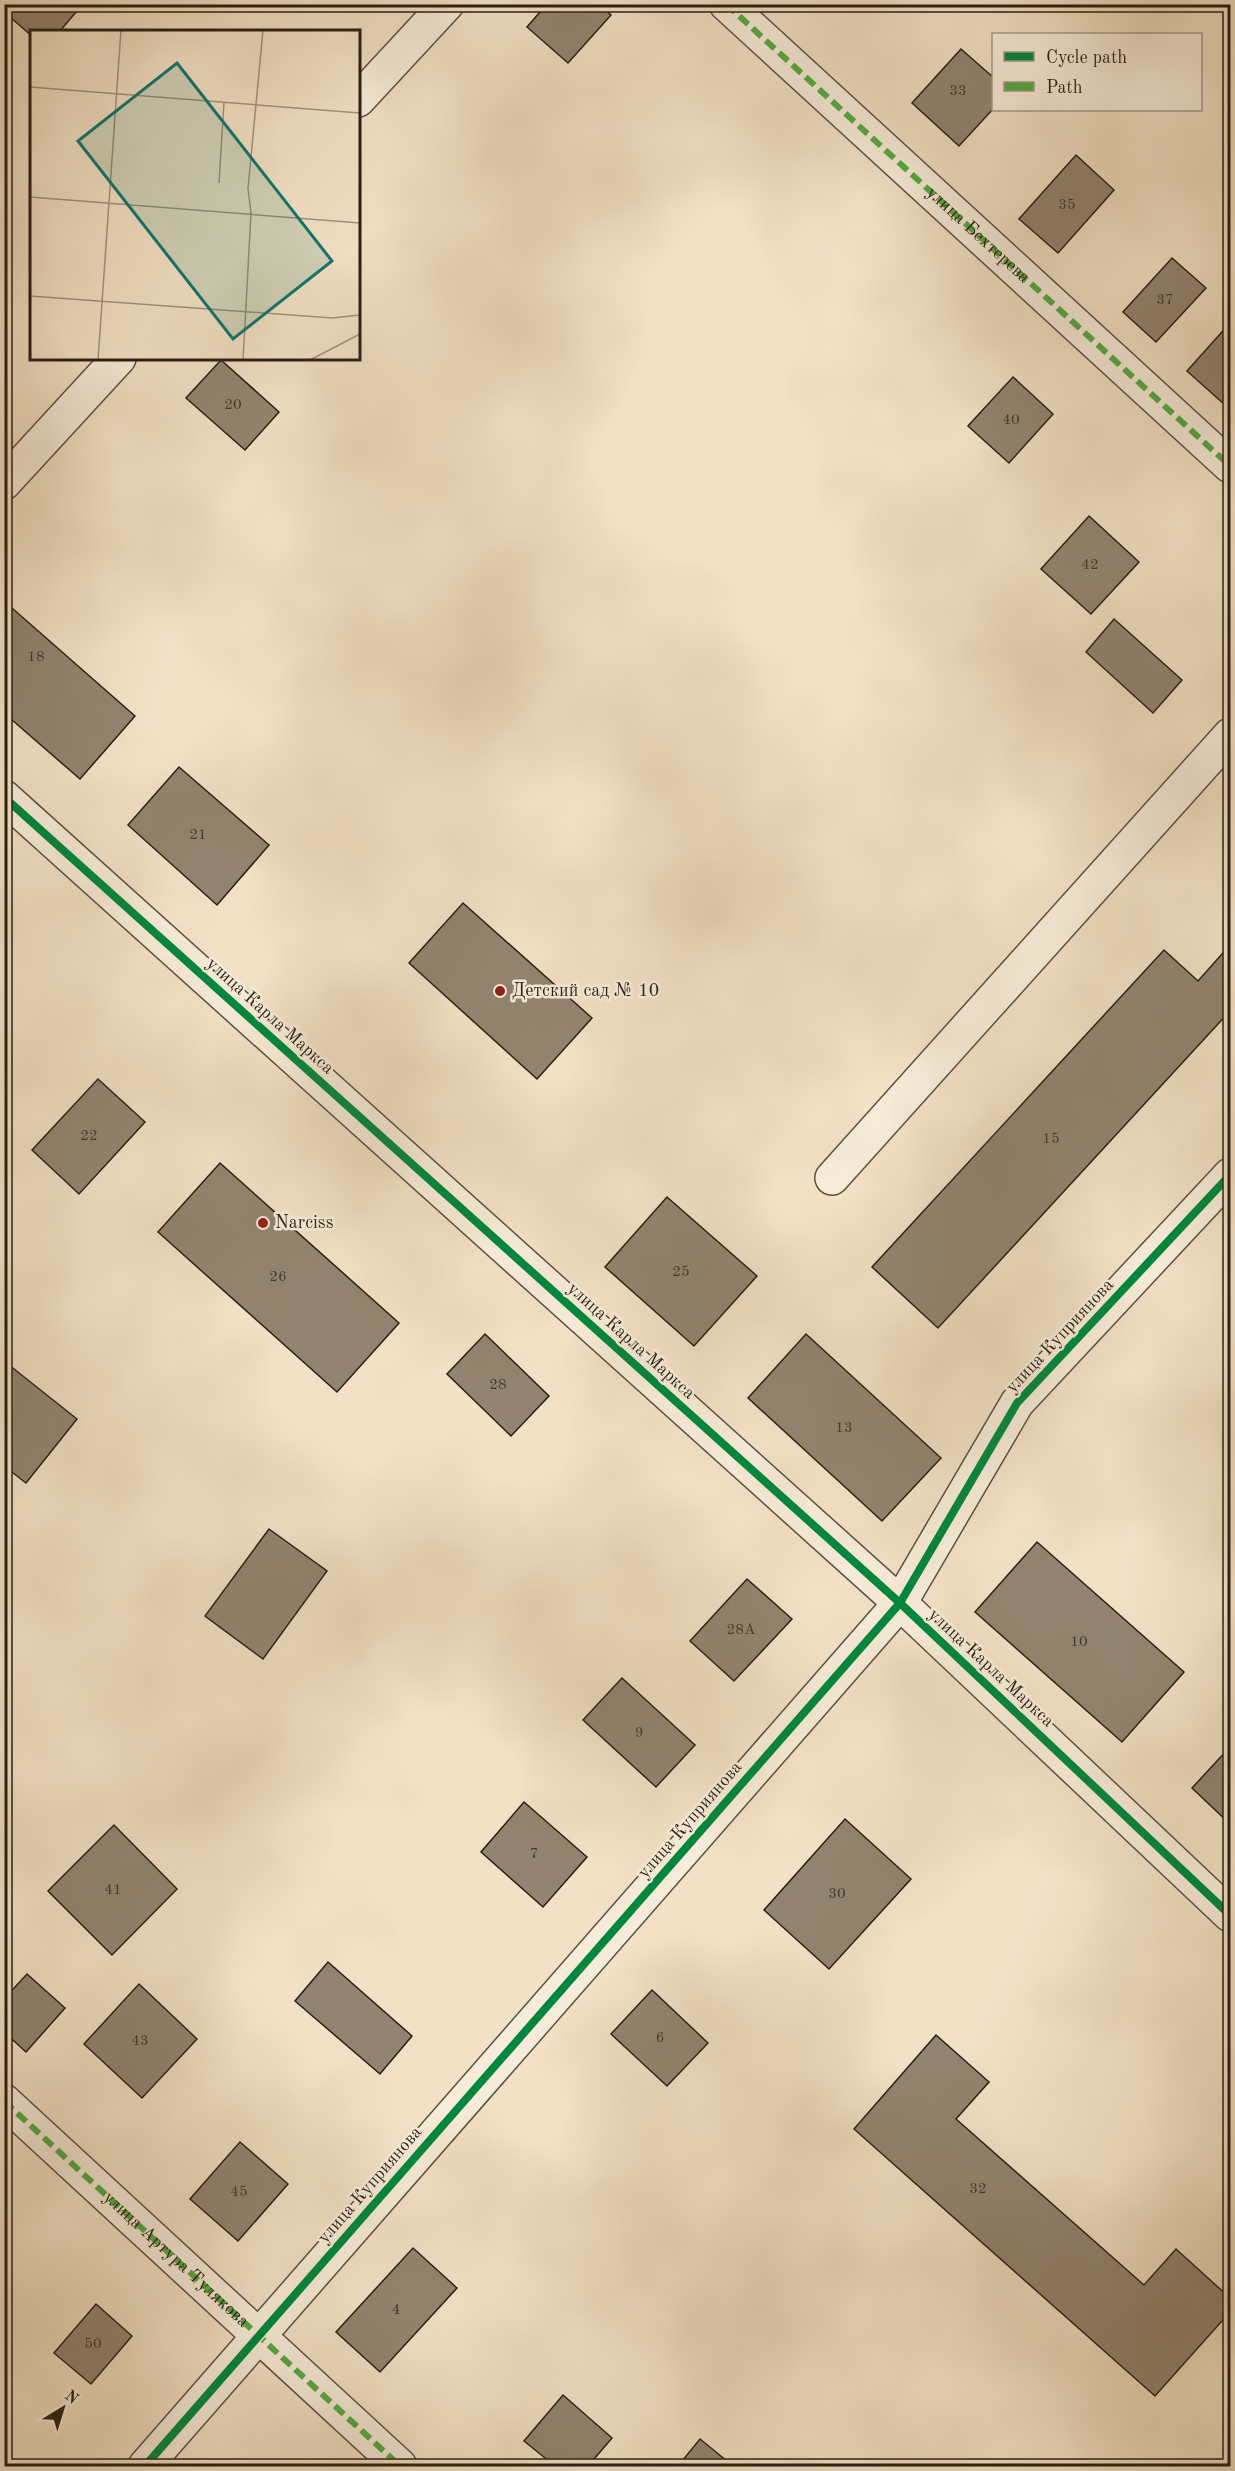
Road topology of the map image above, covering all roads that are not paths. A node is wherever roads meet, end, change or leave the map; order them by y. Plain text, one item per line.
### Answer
1 (447, 4) edge
2 (726, 4) edge
3 (360, 98) edge
4 (118, 360) edge
5 (1230, 466) edge
6 (4, 483) edge
7 (1230, 735) edge
8 (4, 797) edge
9 (1230, 1175) edge
10 (832, 1178) dead end
11 (900, 1603) junction
12 (1230, 1915) edge
13 (4, 2102) edge
14 (257, 2337) junction
15 (146, 2466) edge
16 (400, 2466) edge

1 - 3 street
2 - 5 street, улица Бехтерева
4 - 6 street
7 - 10 street
8 - 11 street, улица Карла Маркса
9 - 11 street, улица Куприянова
11 - 12 street, улица Карла Маркса
11 - 14 street, улица Куприянова
13 - 14 street, улица Артура Тулякова
14 - 15 street, улица Куприянова
14 - 16 street, улица Артура Тулякова

